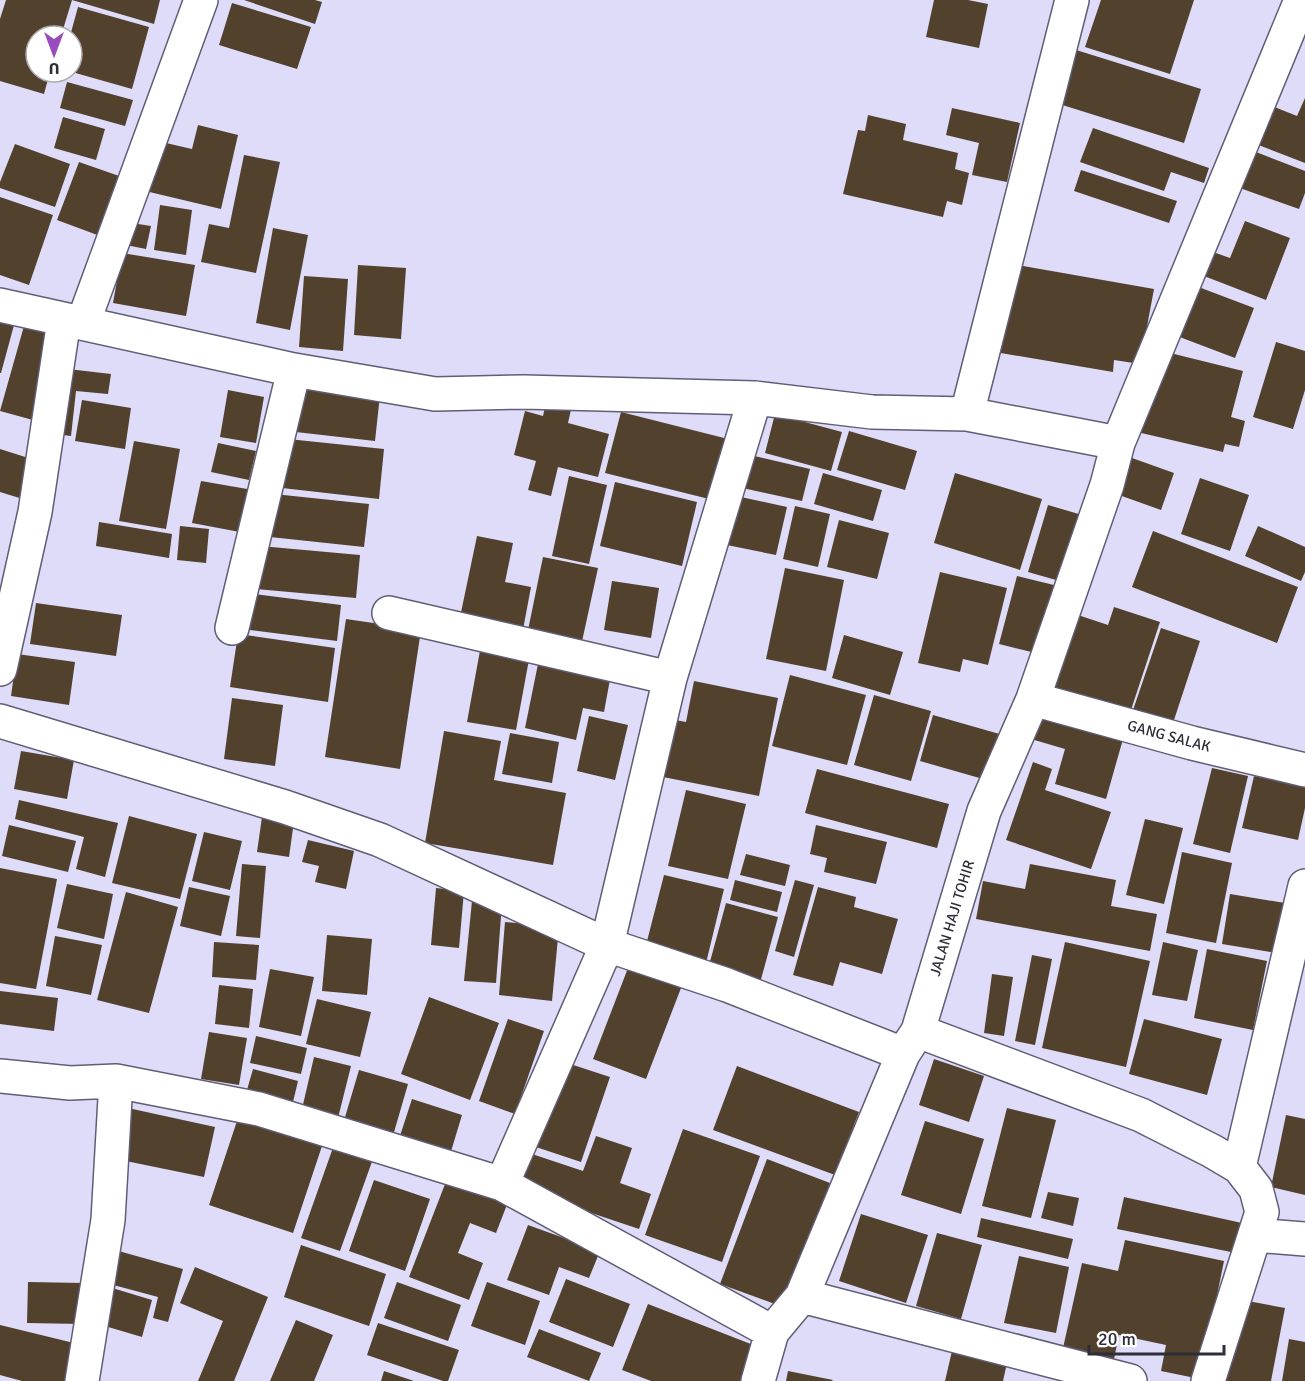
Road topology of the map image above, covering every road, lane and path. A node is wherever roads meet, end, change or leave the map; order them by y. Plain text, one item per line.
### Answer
1 (201, 0) edge
2 (1072, 0) edge
3 (1301, 0) edge
4 (0, 305) edge
5 (73, 322) junction
6 (294, 370) junction
7 (754, 398) junction
8 (967, 414) junction
9 (1118, 443) junction
10 (389, 613) dead end
11 (232, 628) dead end
12 (0, 669) edge
13 (670, 678) junction
14 (1033, 699) junction
15 (0, 721) edge
16 (1305, 770) edge
17 (1305, 886) edge
18 (607, 945) junction
19 (911, 1043) junction
20 (0, 1076) edge
21 (116, 1081) junction
22 (1239, 1167) junction
23 (502, 1184) junction
24 (1255, 1235) junction
25 (1305, 1239) edge
26 (802, 1296) junction
27 (772, 1332) junction
28 (82, 1381) edge
29 (758, 1381) edge
30 (1130, 1381) edge
31 (1208, 1381) edge

1 - 5 street
2 - 8 street
3 - 9 street, JALAN HAJI TOHIR
4 - 5 street
5 - 6 street
5 - 12 street
6 - 7 street
6 - 11 street
7 - 8 street
7 - 13 street
8 - 9 street
9 - 14 street, JALAN HAJI TOHIR
10 - 13 street
13 - 18 street
14 - 16 street, GANG SALAK
14 - 19 street, JALAN HAJI TOHIR
15 - 18 street
17 - 22 street
18 - 19 street
18 - 23 street
19 - 22 street
19 - 26 street, JALAN HAJI TOHIR
20 - 21 street
21 - 23 street
21 - 28 street
22 - 24 street
23 - 27 street
24 - 25 street
24 - 31 street
26 - 27 street, JALAN HAJI TOHIR
26 - 30 street
27 - 29 street, JALAN HAJI TOHIR

